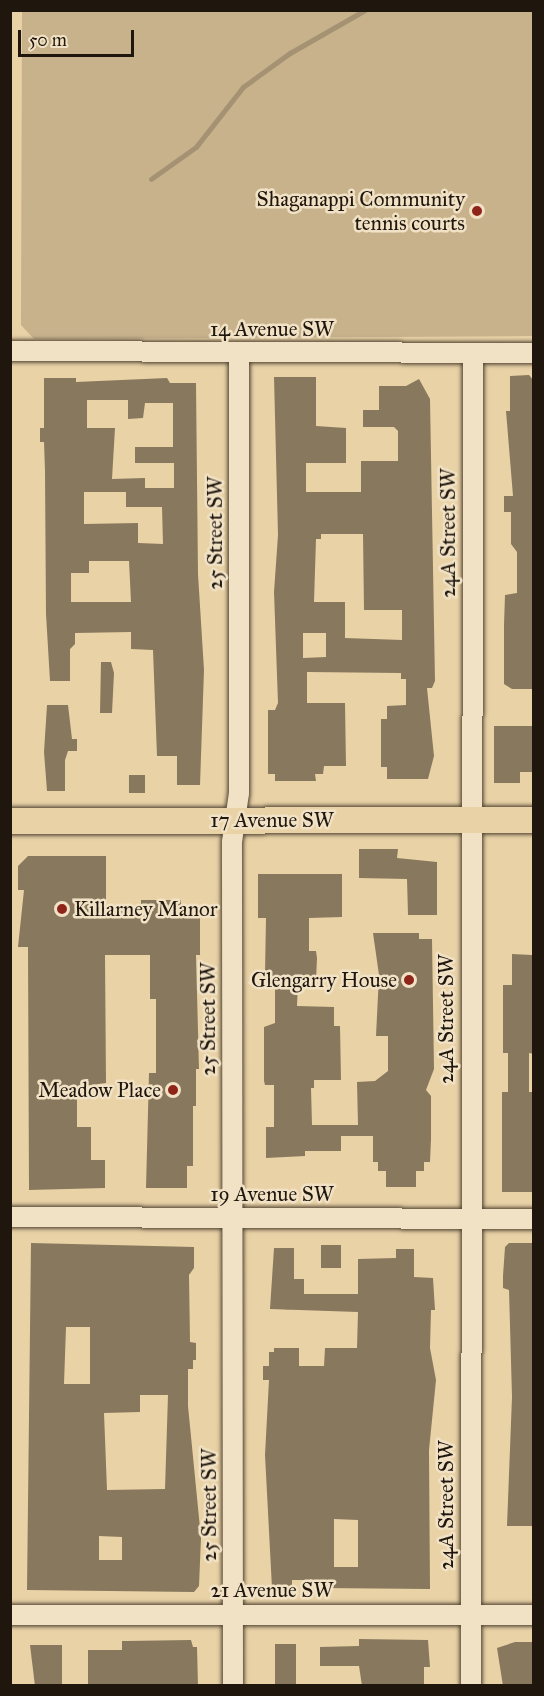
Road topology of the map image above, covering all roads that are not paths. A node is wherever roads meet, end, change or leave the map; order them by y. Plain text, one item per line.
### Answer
1 (10, 351) edge
2 (239, 353) junction
3 (473, 353) junction
4 (534, 353) edge
5 (10, 820) edge
6 (236, 820) junction
7 (470, 820) junction
8 (534, 820) edge
9 (10, 1217) edge
10 (232, 1218) junction
11 (471, 1218) junction
12 (534, 1219) edge
13 (233, 1614) junction
14 (470, 1614) junction
15 (10, 1615) edge
16 (534, 1615) edge
17 (233, 1686) edge
18 (471, 1686) edge

1 - 2 street, 14 Avenue SW
2 - 3 street, 14 Avenue SW
2 - 6 street, 25 Street SW
3 - 4 street, 14 Avenue SW
3 - 7 street, 24A Street SW
5 - 6 main road, 17 Avenue SW
6 - 7 main road, 17 Avenue SW
6 - 10 street, 25 Street SW
7 - 8 main road, 17 Avenue SW
7 - 11 street, 24A Street SW
9 - 10 street, 19 Avenue SW
10 - 11 street, 19 Avenue SW
10 - 13 street, 25 Street SW
11 - 12 street, 19 Avenue SW
11 - 14 street, 24A Street SW
13 - 14 street, 21 Avenue SW
13 - 15 street, 21 Avenue SW
13 - 17 street, 25 Street SW
14 - 16 street, 21 Avenue SW
14 - 18 street, 24A Street SW

